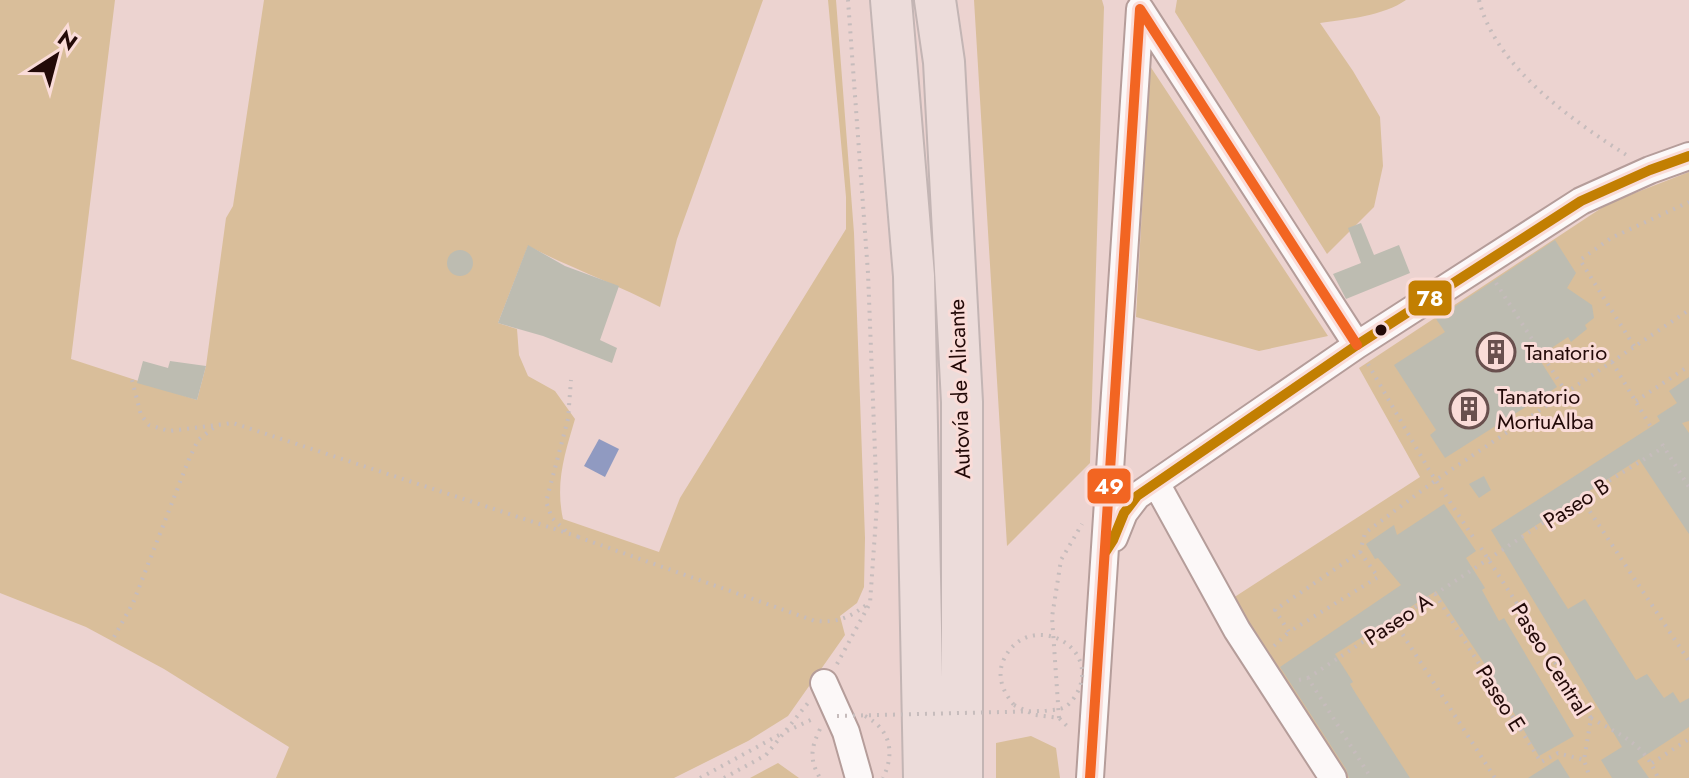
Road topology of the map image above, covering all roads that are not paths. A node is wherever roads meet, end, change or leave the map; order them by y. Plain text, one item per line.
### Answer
1 (891, 0) edge
2 (935, 0) edge
3 (949, 0) edge
4 (944, 62) junction
5 (1689, 156) edge
6 (1357, 345) junction
7 (1156, 483) junction
8 (1106, 551) junction
9 (824, 683) road end
10 (859, 778) edge
11 (924, 778) edge
12 (962, 778) edge
13 (1090, 778) edge
14 (1333, 778) edge

1 - 11 highway, Autovía de Alicante
2 - 4 highway, Autovía de Alicante
3 - 4 highway
4 - 12 highway, Autovía de Alicante
5 - 6 street
6 - 7 street
6 - 8 street
7 - 8 street
7 - 14 street
8 - 13 street
9 - 10 street

